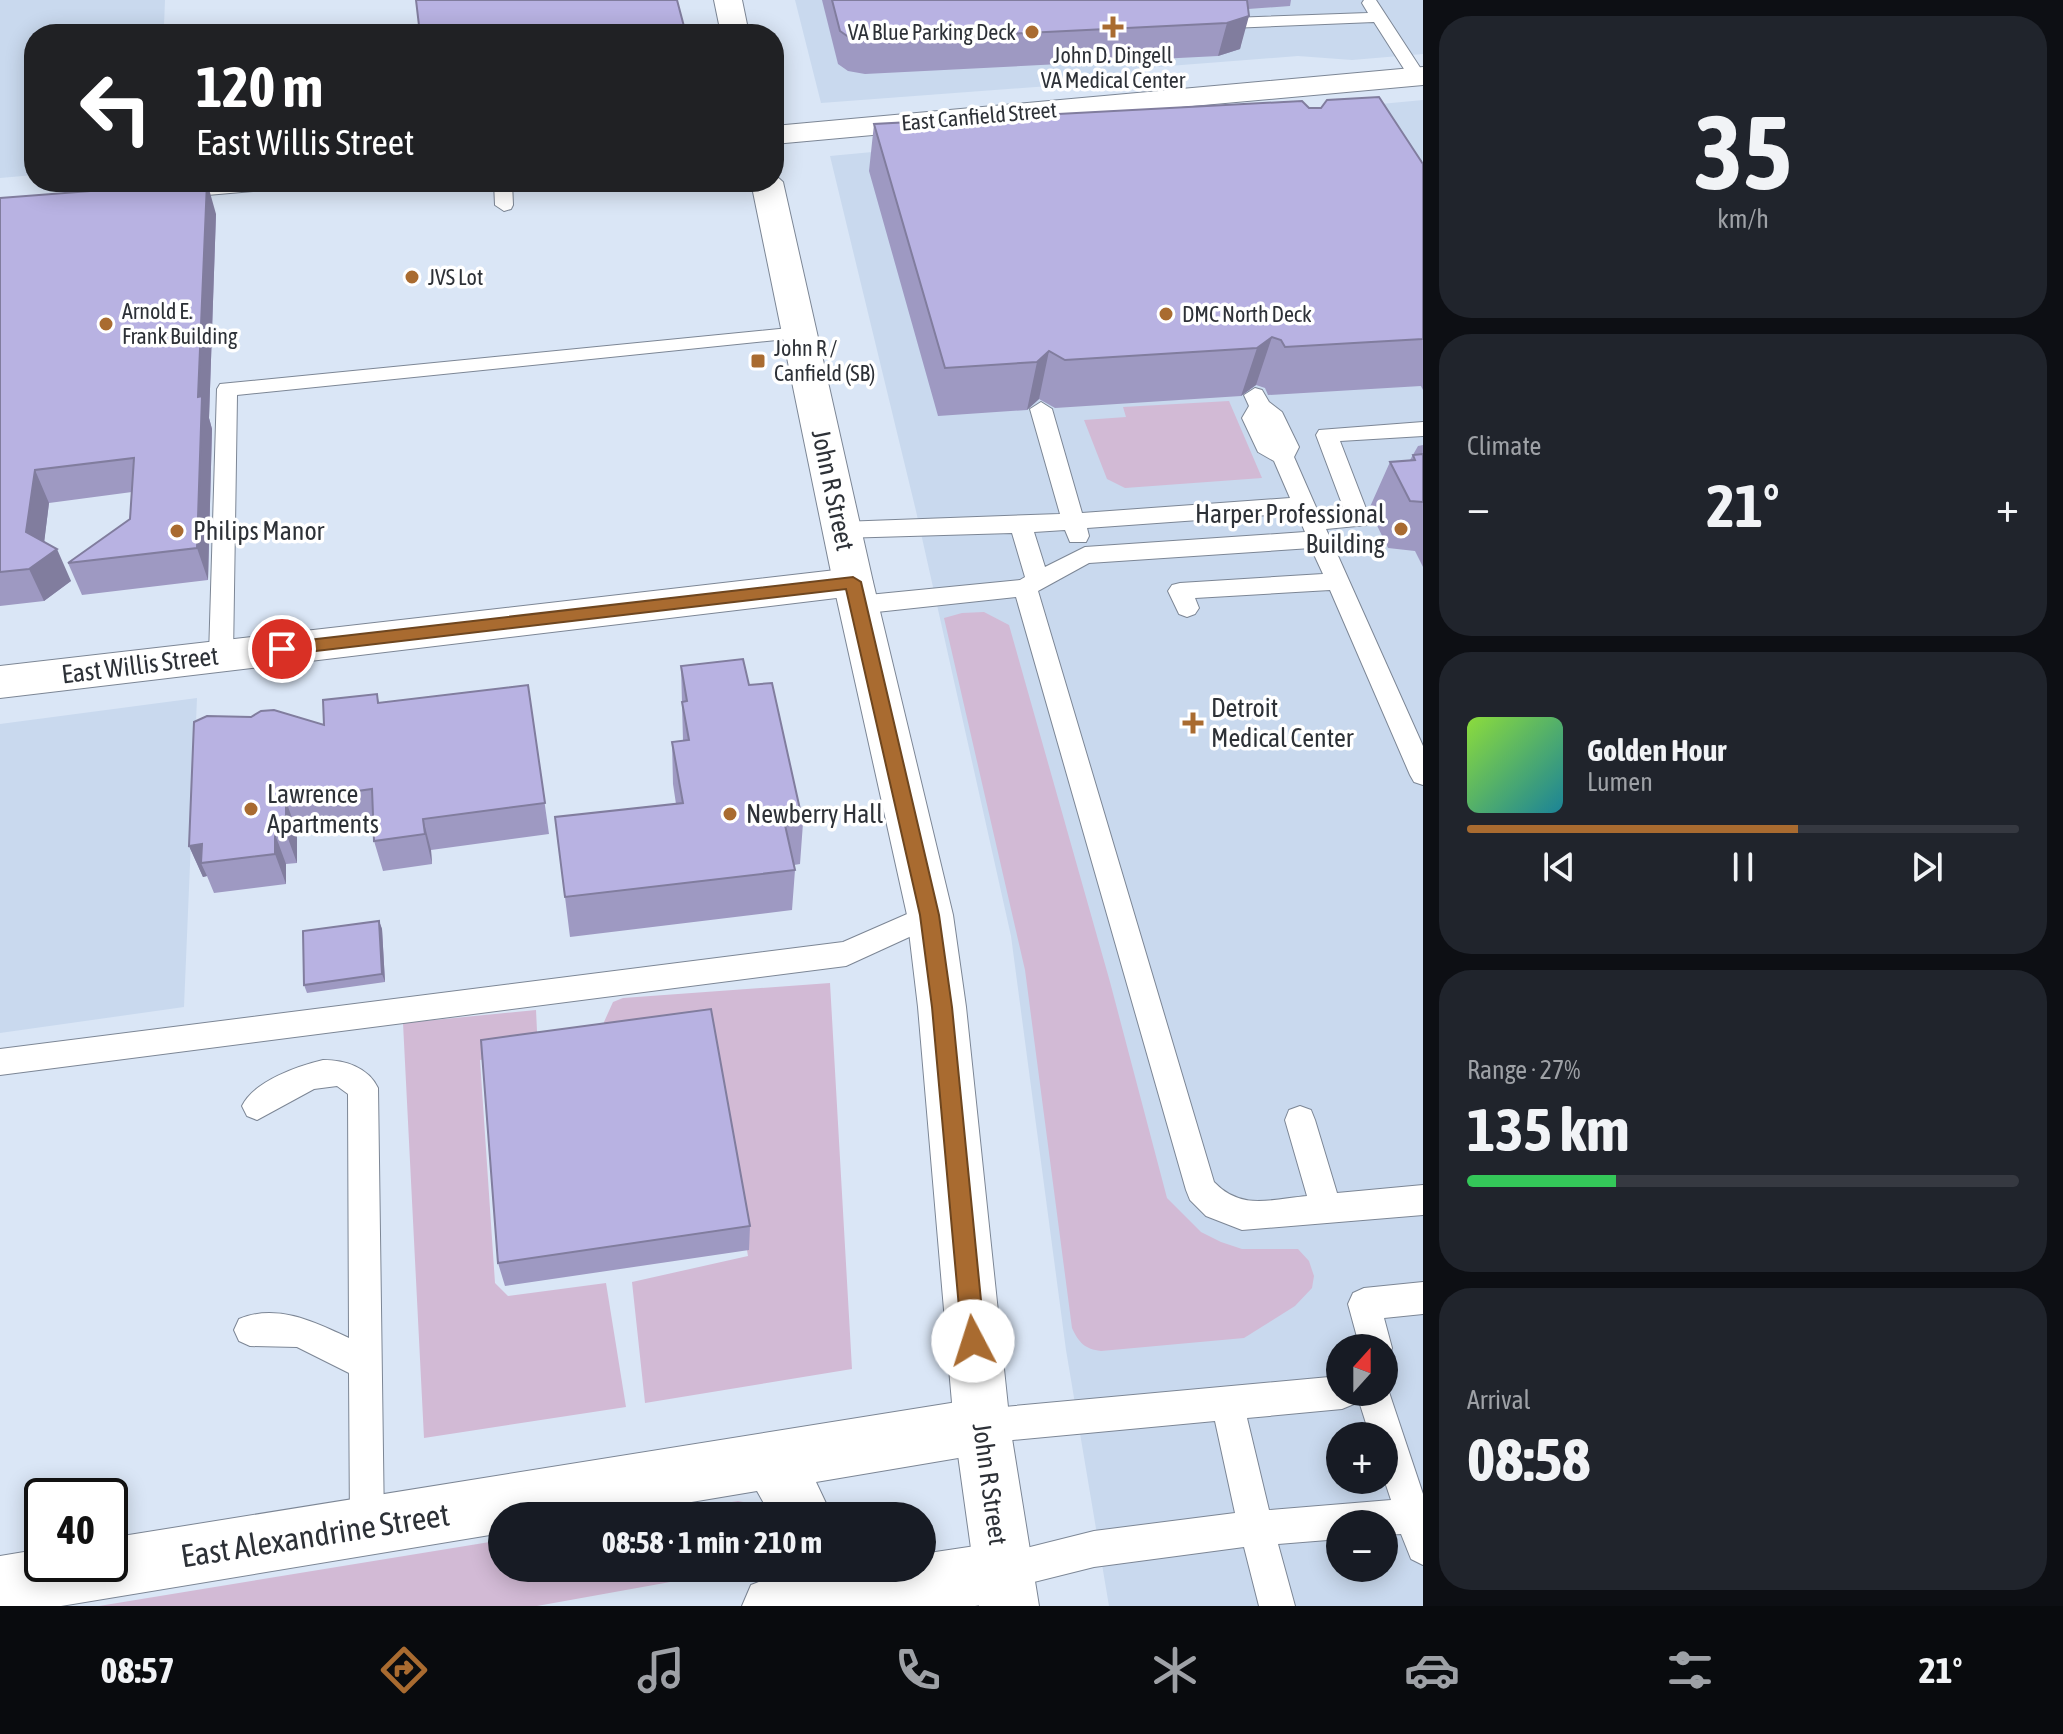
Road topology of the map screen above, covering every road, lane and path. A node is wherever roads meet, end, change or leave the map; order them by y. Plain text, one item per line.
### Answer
1 (728, 0) edge
2 (1368, 0) edge
3 (1379, 17) junction
4 (1231, 23) edge
5 (733, 24) edge
6 (1420, 76) edge
7 (784, 134) edge
8 (138, 192) edge
9 (503, 192) edge
10 (769, 192) edge
11 (127, 193) edge
12 (504, 205) dead end
13 (799, 333) junction
14 (1258, 401) edge
15 (1041, 409) edge
16 (1423, 429) edge
17 (1073, 520) junction
18 (1312, 522) junction
19 (1021, 525) junction
20 (841, 530) junction
21 (1085, 555) junction
22 (1338, 581) junction
23 (1032, 584) junction
24 (855, 594) junction
25 (1187, 608) dead end
26 (221, 656) junction
27 (0, 682) edge
28 (1423, 775) edge
29 (930, 915) junction
30 (0, 1062) edge
31 (257, 1106) dead end
32 (1300, 1120) dead end
33 (1423, 1200) edge
34 (1327, 1210) junction
35 (1423, 1298) edge
36 (250, 1330) dead end
37 (1372, 1334) edge
38 (367, 1364) junction
39 (1326, 1393) edge
40 (1227, 1402) junction
41 (1378, 1406) edge
42 (982, 1426) junction
43 (771, 1459) junction
44 (795, 1502) edge
45 (1419, 1525) edge
46 (367, 1526) junction
47 (1256, 1528) junction
48 (778, 1582) edge
49 (0, 1586) edge
50 (1005, 1589) edge
51 (760, 1606) edge
52 (772, 1606) edge
53 (1277, 1606) edge

1 - 5 street
2 - 3 lane
3 - 4 lane
3 - 6 lane
6 - 7 street, East Canfield Street
8 - 11 street
9 - 12 lane
10 - 13 street, John R Street
13 - 20 street, John R Street
13 - 26 lane
14 - 18 lane
15 - 17 lane
16 - 18 lane
17 - 18 lane
17 - 19 lane
17 - 21 lane
18 - 21 lane
18 - 22 lane
19 - 20 lane
19 - 23 lane
20 - 24 street, John R Street
21 - 23 lane
22 - 25 lane
22 - 28 lane
23 - 24 lane
23 - 34 lane
24 - 26 street, East Willis Street
24 - 29 street, John R Street
26 - 27 street, East Willis Street
29 - 30 lane
29 - 42 street, John R Street
31 - 38 lane
32 - 34 lane
33 - 34 lane
35 - 37 lane
36 - 38 lane
38 - 46 lane
39 - 40 lane
40 - 42 lane
40 - 47 lane
41 - 45 lane
42 - 43 street, East Alexandrine Street
42 - 50 street, John R Street
43 - 44 street
43 - 46 street, East Alexandrine Street
45 - 47 lane
46 - 49 street, East Alexandrine Street
47 - 50 lane
47 - 53 lane
48 - 51 street
50 - 52 street

